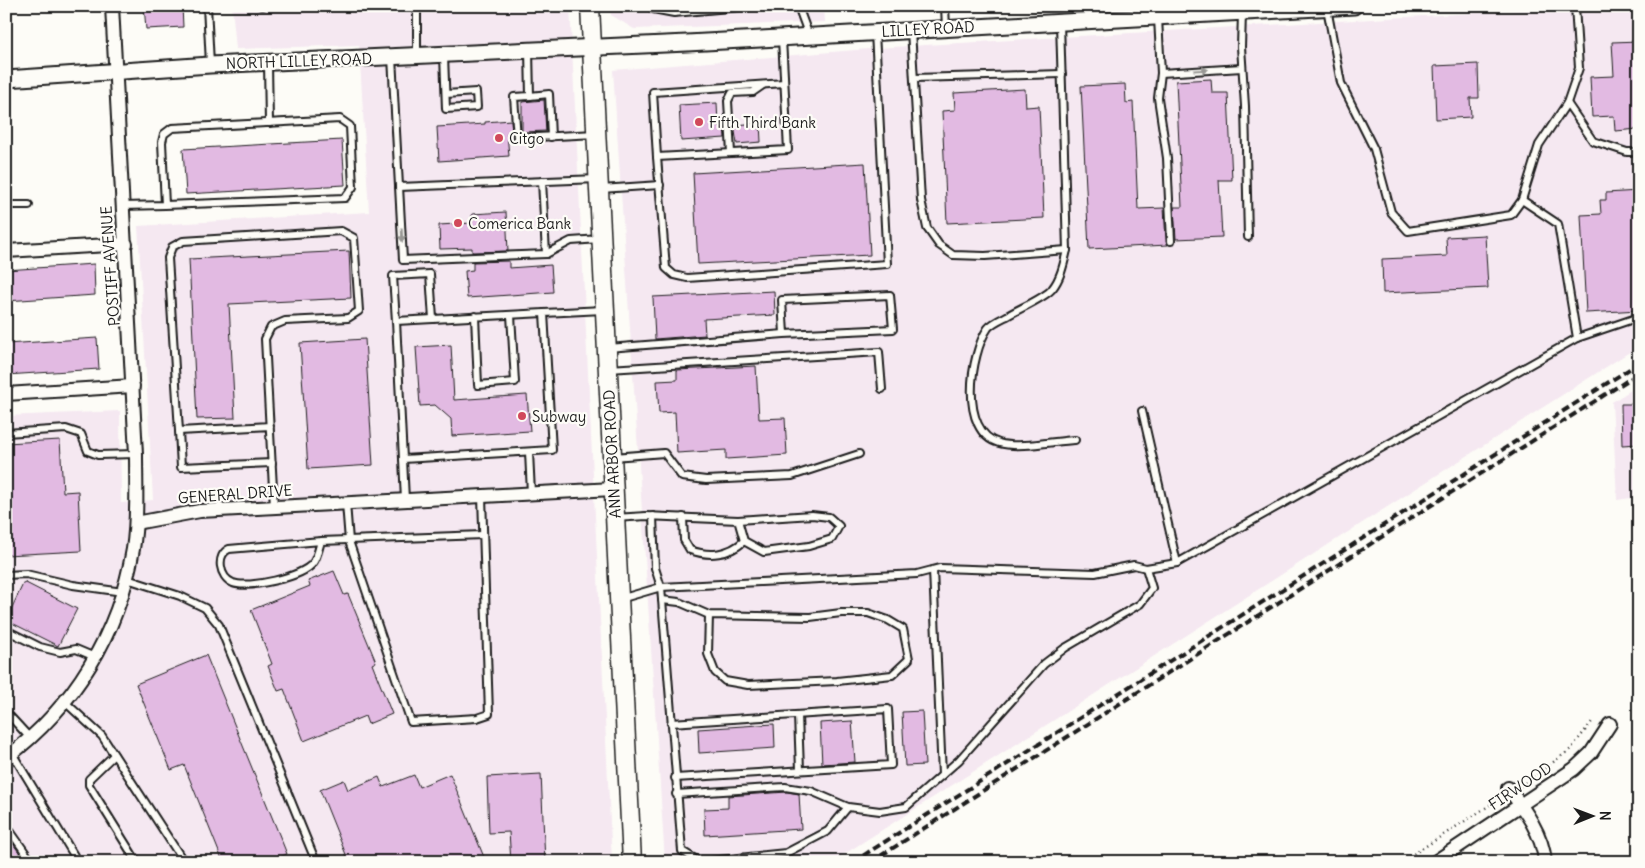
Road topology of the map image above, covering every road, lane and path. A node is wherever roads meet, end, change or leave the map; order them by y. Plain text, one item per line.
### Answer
1 (112, 6) edge
2 (207, 6) edge
3 (417, 6) edge
4 (590, 6) edge
5 (653, 6) edge
6 (751, 6) edge
7 (798, 6) edge
8 (945, 6) edge
9 (1354, 6) edge
10 (1575, 6) edge
11 (1327, 8) junction
12 (1242, 12) junction
13 (1158, 17) junction
14 (1060, 22) junction
15 (946, 28) junction
16 (911, 30) junction
17 (875, 32) junction
18 (809, 36) junction
19 (782, 38) junction
20 (592, 47) junction
21 (529, 50) junction
22 (444, 55) junction
23 (417, 56) junction
24 (392, 57) junction
25 (268, 63) junction
26 (210, 65) junction
27 (1242, 68) junction
28 (115, 72) junction
29 (1161, 73) junction
30 (1062, 74) junction
31 (914, 78) junction
32 (6, 79) edge
33 (784, 83) junction
34 (764, 84) junction
35 (446, 94) junction
36 (530, 96) junction
37 (1567, 103) junction
38 (269, 123) junction
39 (596, 134) junction
40 (551, 136) junction
41 (1639, 152) edge
42 (731, 153) junction
43 (658, 157) junction
44 (542, 181) junction
45 (599, 184) junction
46 (660, 185) junction
47 (399, 187) junction
48 (1522, 200) junction
49 (29, 204) dead end
50 (165, 205) junction
51 (6, 206) edge
52 (122, 206) junction
53 (1248, 237) dead end
54 (601, 239) junction
55 (1171, 241) dead end
56 (126, 244) junction
57 (1067, 250) junction
58 (6, 251) edge
59 (546, 254) junction
60 (604, 310) junction
61 (544, 313) junction
62 (511, 314) junction
63 (474, 316) junction
64 (1639, 317) edge
65 (433, 319) junction
66 (396, 321) junction
67 (784, 334) junction
68 (1578, 338) junction
69 (606, 348) junction
70 (608, 369) junction
71 (133, 386) junction
72 (882, 389) dead end
73 (6, 394) edge
74 (1142, 411) dead end
75 (270, 426) junction
76 (179, 432) junction
77 (6, 433) edge
78 (1075, 440) dead end
79 (529, 452) junction
80 (136, 454) junction
81 (859, 454) dead end
82 (612, 457) junction
83 (403, 459) junction
84 (272, 464) junction
85 (613, 489) junction
86 (531, 493) junction
87 (482, 496) junction
88 (405, 500) junction
89 (346, 503) junction
90 (274, 507) junction
91 (653, 516) junction
92 (683, 517) junction
93 (615, 518) junction
94 (738, 520) junction
95 (136, 523) junction
96 (483, 535) junction
97 (349, 541) junction
98 (744, 541) junction
99 (321, 542) junction
100 (1177, 563) junction
101 (1146, 568) junction
102 (933, 570) junction
103 (6, 575) edge
104 (127, 579) junction
105 (661, 587) junction
106 (123, 592) junction
107 (619, 600) junction
108 (662, 600) junction
109 (709, 615) junction
110 (6, 630) edge
111 (95, 657) junction
112 (65, 702) junction
113 (6, 712) edge
114 (798, 715) junction
115 (671, 723) junction
116 (1610, 724) dead end
117 (30, 738) junction
118 (114, 755) junction
119 (9, 756) edge
120 (800, 770) junction
121 (942, 775) junction
122 (675, 778) junction
123 (1508, 788) dead end
124 (676, 794) junction
125 (1520, 806) junction
126 (848, 807) junction
127 (6, 825) edge
128 (32, 862) edge
129 (78, 862) edge
130 (137, 862) edge
131 (184, 862) edge
132 (316, 862) edge
133 (632, 862) edge
134 (1435, 862) edge
135 (1545, 862) edge

1 - 28 street, POSTIFF AVENUE
2 - 26 lane
3 - 23 lane
4 - 20 main road, ANN ARBOR ROAD
5 - 6 lane
7 - 18 lane
8 - 15 lane
9 - 11 street, LILLEY ROAD
10 - 37 lane
11 - 12 street, LILLEY ROAD
11 - 48 lane
12 - 13 street, LILLEY ROAD
12 - 27 lane
13 - 14 street, LILLEY ROAD
13 - 29 lane
14 - 15 street, LILLEY ROAD
14 - 30 lane
15 - 16 street, LILLEY ROAD
16 - 17 street, LILLEY ROAD
16 - 31 lane
17 - 18 street, LILLEY ROAD
17 - 46 lane
18 - 19 street, LILLEY ROAD
19 - 20 street, LILLEY ROAD
19 - 33 lane
20 - 21 street, NORTH LILLEY ROAD
20 - 39 main road, ANN ARBOR ROAD
21 - 22 street, NORTH LILLEY ROAD
21 - 36 lane
22 - 23 street, NORTH LILLEY ROAD
22 - 35 lane
23 - 24 street, NORTH LILLEY ROAD
24 - 25 street, NORTH LILLEY ROAD
24 - 47 lane
25 - 26 street, NORTH LILLEY ROAD
25 - 38 lane
26 - 28 street, NORTH LILLEY ROAD
29 -> 27 lane
27 - 53 lane
28 - 32 street, NORTH LILLEY ROAD
28 - 52 street, POSTIFF AVENUE
29 - 55 lane
30 - 31 lane
30 - 57 lane
31 - 57 lane
33 - 34 lane
33 - 42 lane
34 - 42 lane
34 - 43 lane
35 - 35 lane
36 - 40 lane
36 - 40 lane
37 - 41 lane
37 - 48 lane
38 - 50 lane
38 - 50 lane
39 - 40 lane
39 - 45 main road, ANN ARBOR ROAD
42 - 43 lane
43 - 46 lane
44 - 45 lane
44 - 47 lane
44 - 59 lane
45 - 46 lane
45 - 54 main road, ANN ARBOR ROAD
47 -> 59 lane
48 - 68 lane
49 - 51 lane
50 - 52 lane
52 - 56 street, POSTIFF AVENUE
54 - 59 lane
54 - 60 main road, ANN ARBOR ROAD
56 - 58 street
56 - 71 street, POSTIFF AVENUE
57 - 78 lane
60 - 61 lane
60 - 69 main road, ANN ARBOR ROAD
61 - 62 lane
61 - 79 lane
62 - 63 lane
62 - 63 lane
63 - 65 lane
64 - 68 lane
65 - 66 lane
65 - 66 lane
66 - 83 lane
67 - 67 lane
67 - 69 lane
68 - 100 lane
69 - 70 main road, ANN ARBOR ROAD
70 - 72 lane
70 - 82 main road, ANN ARBOR ROAD
71 - 73 street
71 - 80 street, POSTIFF AVENUE
74 - 100 lane
75 - 76 lane
75 - 76 lane
75 - 84 lane
76 - 84 lane
77 - 80 lane
79 - 83 lane
79 - 86 lane
80 - 95 street, POSTIFF AVENUE
81 - 82 lane
82 - 85 main road, ANN ARBOR ROAD
83 - 88 lane
84 - 90 lane
85 - 86 street, GENERAL DRIVE
85 - 93 main road, ANN ARBOR ROAD
86 - 87 street, GENERAL DRIVE
87 - 88 street, GENERAL DRIVE
87 - 96 lane
88 - 89 street, GENERAL DRIVE
89 - 90 street, GENERAL DRIVE
89 - 97 lane
90 - 95 street, GENERAL DRIVE
91 - 92 lane
91 - 93 lane
91 - 105 lane
92 - 94 lane
92 - 98 lane
93 - 107 main road, ANN ARBOR ROAD
94 - 98 lane
94 - 98 lane
95 - 104 street
96 - 97 lane
96 - 97 lane
97 - 99 lane
99 - 99 lane
100 - 101 lane
101 - 102 lane
101 - 121 lane
102 - 105 lane
102 - 121 lane
103 - 106 lane
104 - 106 street
104 - 132 lane
105 - 107 lane
105 - 108 lane
106 - 111 street
107 - 133 main road, ANN ARBOR ROAD
108 - 109 lane
108 - 115 lane
109 - 109 lane
110 - 111 lane
111 - 112 street
112 - 117 street
112 - 118 lane
113 - 117 lane
114 - 115 lane
114 - 120 lane
114 - 120 lane
115 - 122 lane
116 - 125 street, FIRWOOD
117 - 119 street
118 - 130 lane
118 - 131 lane
119 - 129 lane
120 - 122 lane
121 - 126 lane
122 - 124 lane
123 - 125 street
124 - 126 lane
124 - 126 lane
125 - 134 street, FIRWOOD
125 - 135 street
127 - 128 lane

